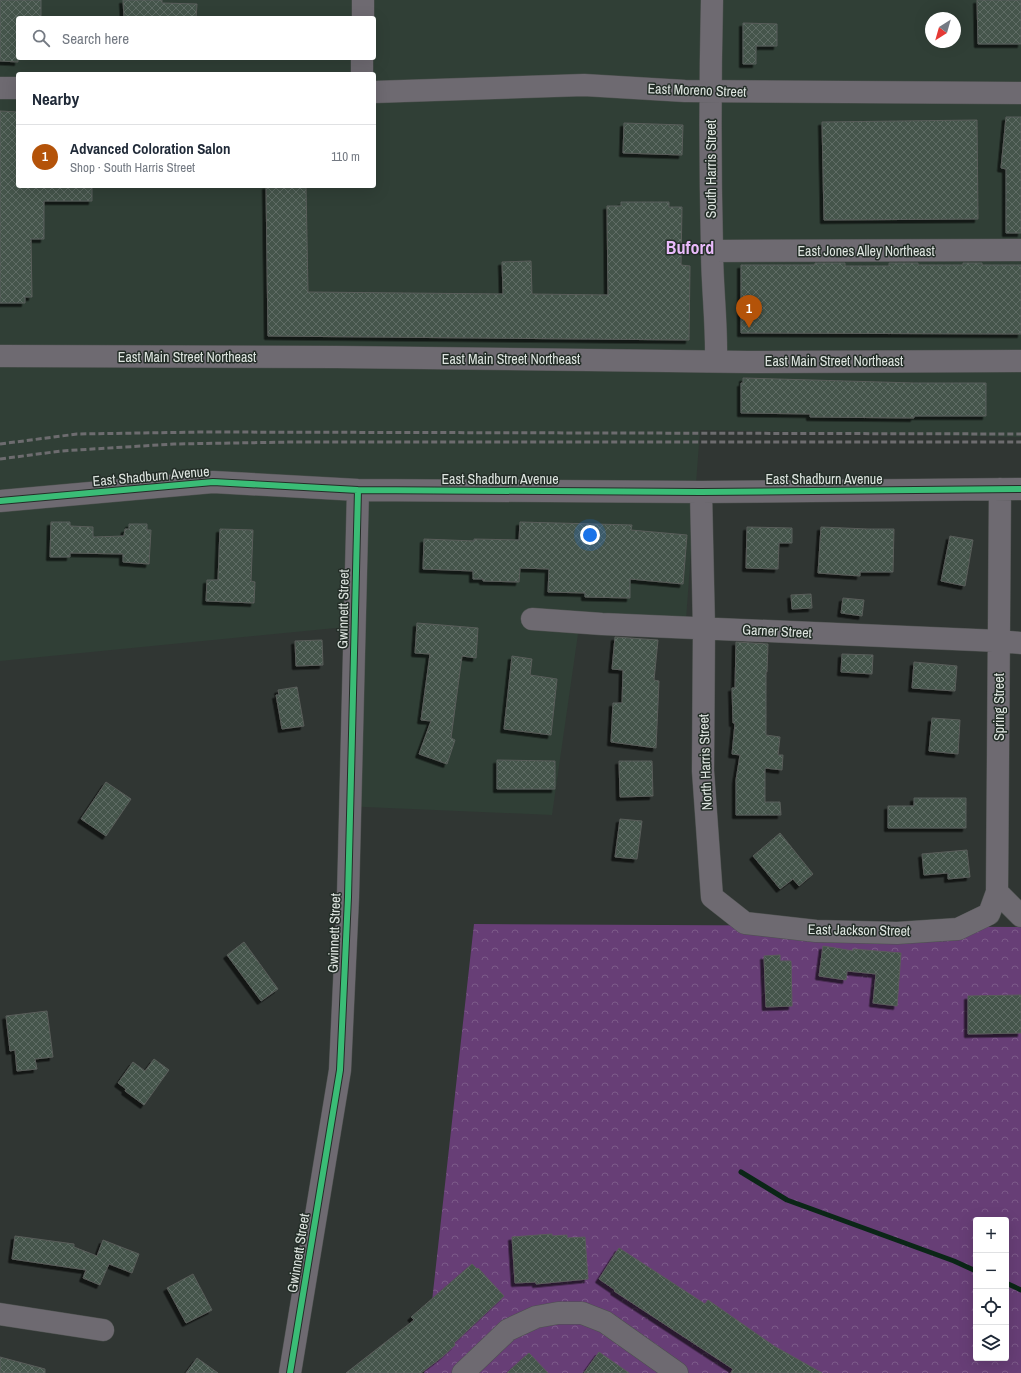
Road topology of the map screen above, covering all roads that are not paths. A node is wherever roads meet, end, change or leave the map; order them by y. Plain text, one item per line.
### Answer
1 (363, 0) edge
2 (712, 0) edge
3 (362, 16) edge
4 (362, 60) edge
5 (362, 72) edge
6 (0, 88) edge
7 (16, 88) edge
8 (709, 91) junction
9 (376, 92) edge
10 (1021, 93) edge
11 (1021, 250) edge
12 (712, 251) junction
13 (0, 356) edge
14 (716, 361) junction
15 (1021, 361) edge
16 (1011, 489) edge
17 (358, 490) junction
18 (701, 492) junction
19 (0, 501) edge
20 (532, 619) dead end
21 (704, 628) junction
22 (999, 641) junction
23 (1021, 643) edge
24 (998, 892) junction
25 (712, 896) joint
26 (1021, 916) edge
27 (0, 1314) edge
28 (104, 1330) dead end
29 (290, 1373) edge
30 (463, 1373) edge
31 (677, 1373) edge

1 - 3 street
2 - 8 street, South Harris Street
4 - 5 street
6 - 7 street
8 - 9 street, East Moreno Street
8 - 10 street, East Moreno Street
8 - 12 street, South Harris Street
11 - 12 street, East Jones Alley Northeast
12 - 14 street, South Harris Street
13 - 14 street, East Main Street Northeast
14 - 15 street, East Main Street Northeast
16 - 18 street, East Shadburn Avenue
16 - 22 street, Spring Street
17 - 18 street, East Shadburn Avenue
17 - 19 street, East Shadburn Avenue
17 - 29 street, Gwinnett Street
18 - 21 street, North Harris Street
20 - 21 street, Garner Street
21 - 22 street, Garner Street
21 - 25 street, North Harris Street
22 - 23 street, Garner Street
22 - 24 street, Spring Street
24 - 25 street, East Jackson Street
24 - 26 street
27 - 28 street
30 - 31 street

